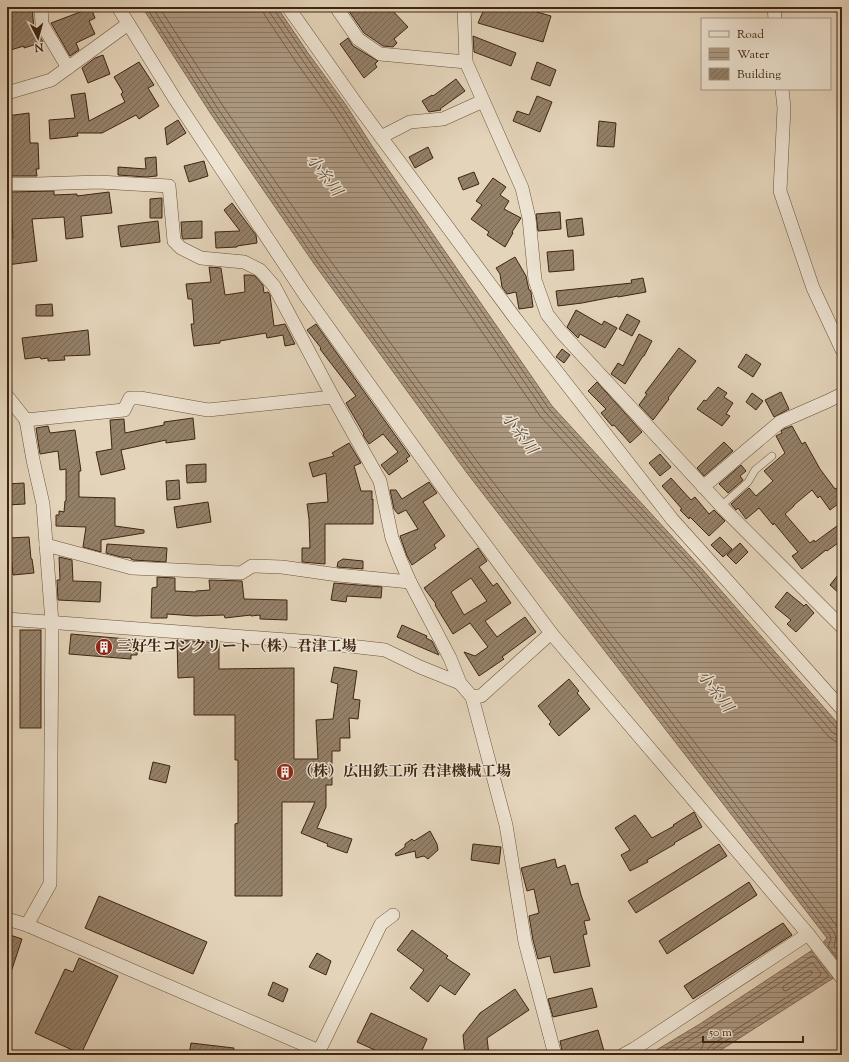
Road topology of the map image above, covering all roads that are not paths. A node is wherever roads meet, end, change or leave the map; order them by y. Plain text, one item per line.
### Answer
1 (41, 7) edge
2 (118, 7) edge
3 (288, 7) edge
4 (336, 7) edge
5 (464, 7) edge
6 (774, 7) edge
7 (775, 18) edge
8 (128, 24) junction
9 (466, 62) junction
10 (68, 68) junction
11 (782, 90) edge
12 (7, 93) edge
13 (483, 101) junction
14 (380, 137) junction
15 (7, 184) edge
16 (842, 350) edge
17 (842, 394) edge
18 (7, 396) edge
19 (333, 397) junction
20 (26, 420) junction
21 (772, 456) dead end
22 (703, 487) junction
23 (721, 506) junction
24 (46, 545) junction
25 (410, 582) junction
26 (7, 619) edge
27 (52, 623) junction
28 (842, 627) edge
29 (551, 633) junction
30 (460, 683) junction
31 (472, 697) junction
32 (842, 709) edge
33 (393, 915) dead end
34 (7, 919) edge
35 (27, 925) junction
36 (811, 938) junction
37 (841, 977) edge
38 (319, 1053) edge
39 (555, 1055) edge
40 (623, 1055) edge

1 - 10 street
2 - 8 street
3 - 14 street
4 - 9 street
5 - 9 street
6 - 7 street
8 - 10 street
8 - 29 street
9 - 13 street
10 - 12 street
11 - 16 street
13 - 14 street
13 - 22 street
14 - 32 street
15 - 19 street
17 - 22 street
18 - 20 street
19 - 20 street
19 - 25 street
20 - 24 street
21 - 23 lane
22 - 23 street
23 - 28 street
24 - 25 street
24 - 27 street
25 - 30 street
26 - 27 street
27 - 30 street
27 - 35 street
29 - 31 street
29 - 36 street
30 - 31 street
31 - 39 street
33 - 38 street
34 - 35 street
35 - 38 street
36 - 37 street
36 - 40 street

